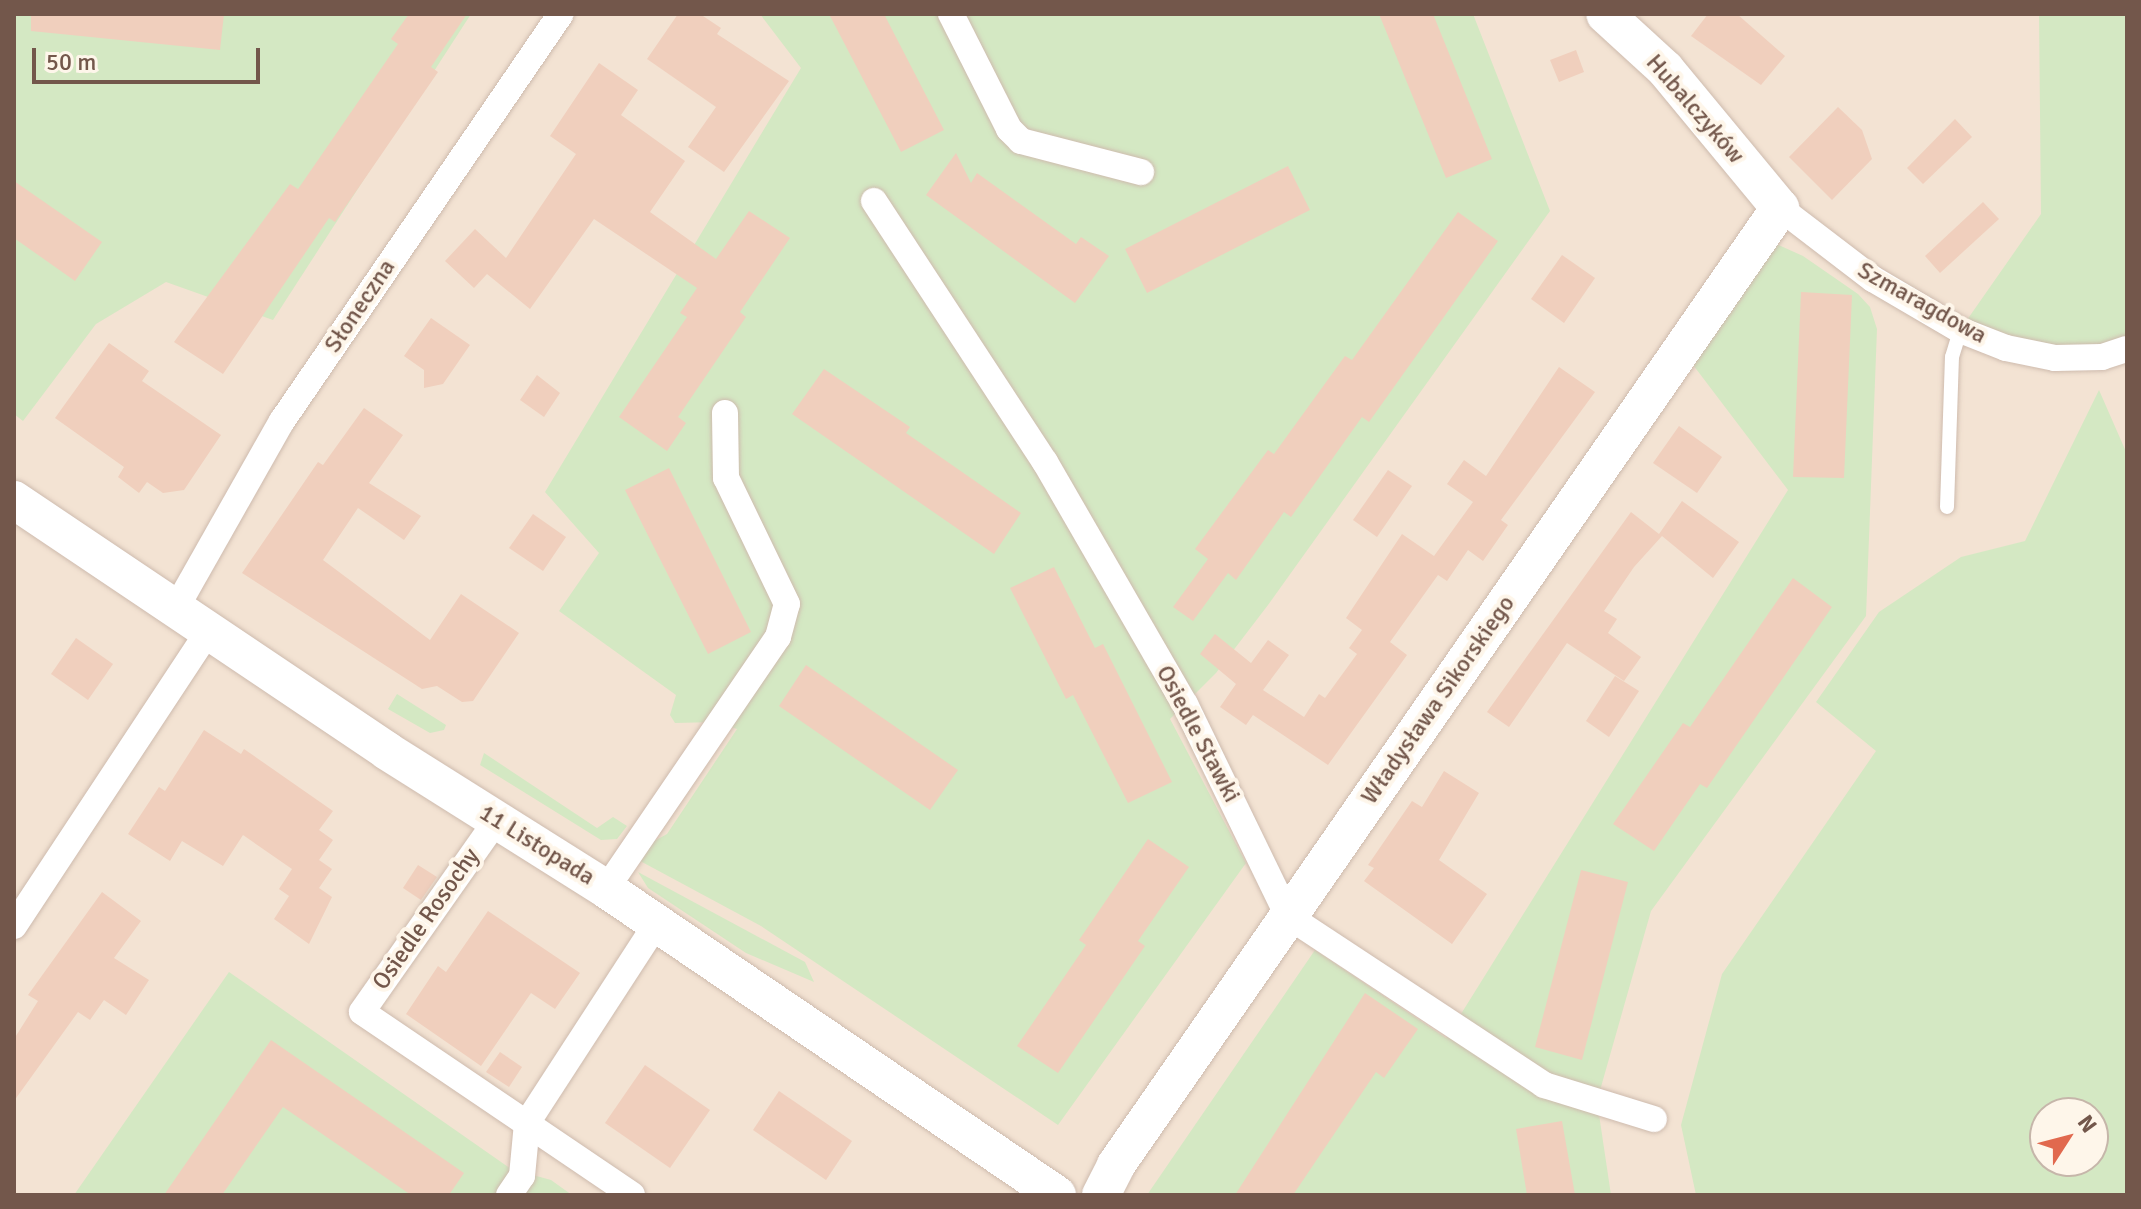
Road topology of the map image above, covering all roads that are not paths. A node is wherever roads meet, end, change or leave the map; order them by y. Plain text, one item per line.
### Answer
1 (561, 14) edge
2 (951, 14) edge
3 (1605, 14) edge
4 (1141, 172) dead end
5 (874, 201) dead end
6 (1780, 208) junction
7 (1960, 330) junction
8 (2127, 349) edge
9 (725, 413) dead end
10 (14, 500) edge
11 (1947, 507) dead end
12 (176, 608) junction
13 (208, 632) junction
14 (496, 821) junction
15 (606, 889) junction
16 (1288, 916) junction
17 (657, 923) junction
18 (14, 926) edge
19 (1654, 1119) dead end
20 (527, 1123) junction
21 (509, 1195) edge
22 (632, 1195) edge
23 (1057, 1195) edge
24 (1101, 1195) edge

1 - 12 street, Słoneczna
2 - 4 street
3 - 6 street, Hubalczyków
5 - 16 street, Osiedle Stawki
6 - 7 street, Szmaragdowa
6 - 16 street, Władysława Sikorskiego
7 - 8 street, Szmaragdowa
7 - 11 lane
9 - 15 street
10 - 12 street, 11 Listopada
12 - 13 street, 11 Listopada
13 - 14 street, 11 Listopada
13 - 18 street
14 - 15 street, 11 Listopada
14 - 20 street, Osiedle Rosochy
15 - 17 street, 11 Listopada
16 - 19 street
16 - 24 street, Władysława Sikorskiego
17 - 20 street
17 - 23 street, 11 Listopada
20 - 21 street
20 - 22 street, Osiedle Rosochy

